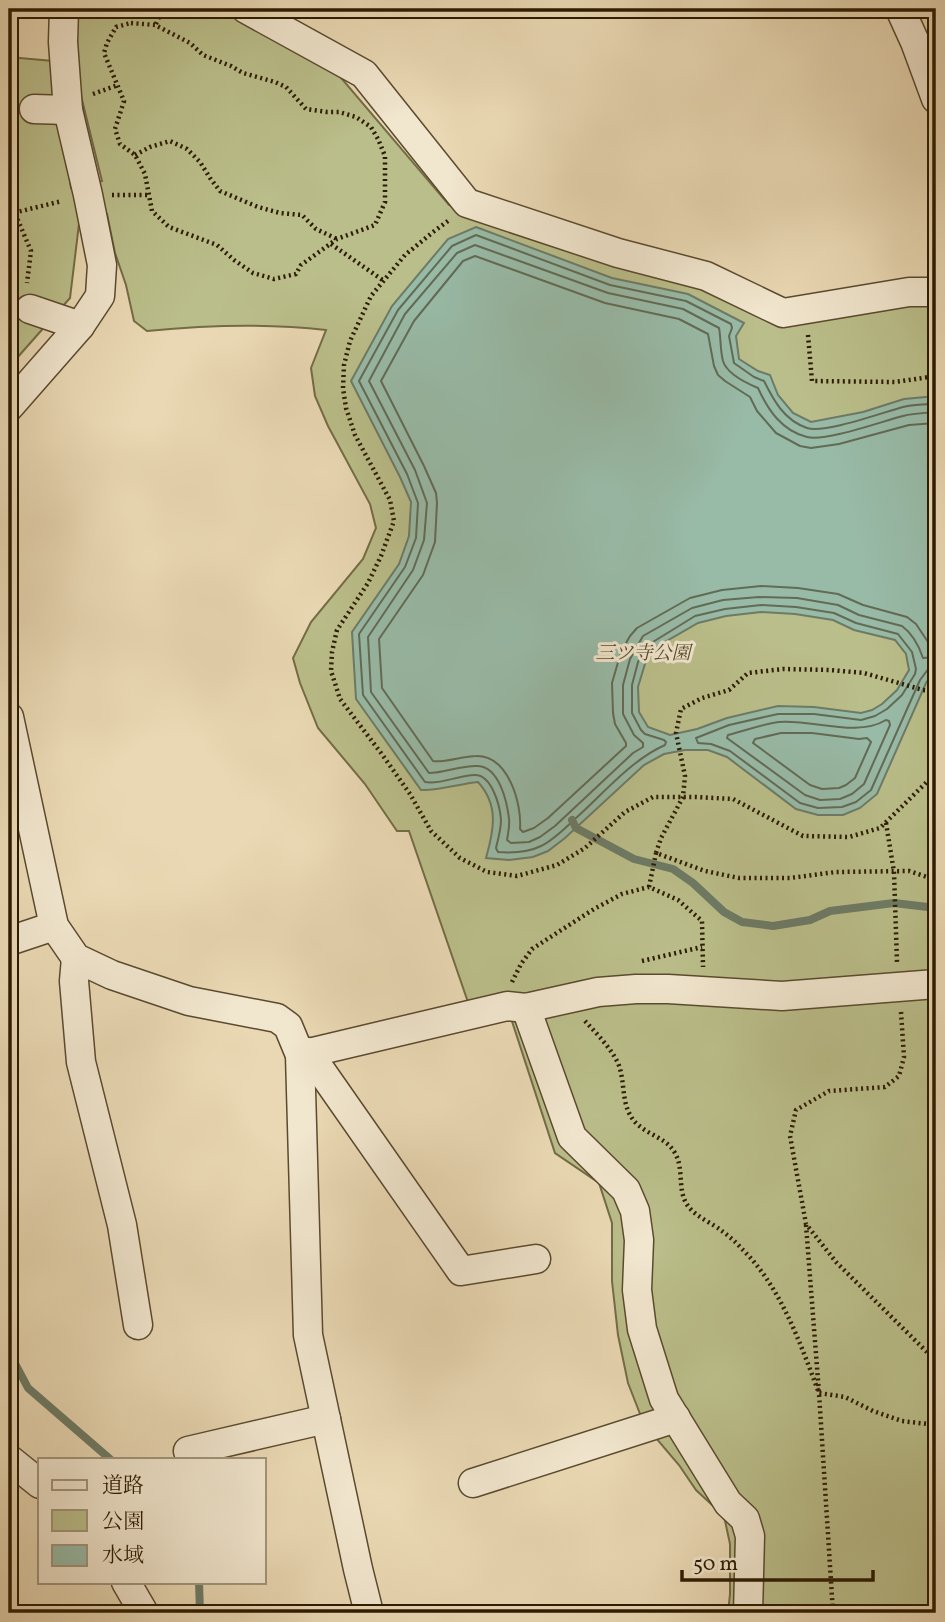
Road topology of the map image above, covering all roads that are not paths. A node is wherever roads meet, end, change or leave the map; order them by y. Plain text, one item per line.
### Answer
1 (64, 9) edge
2 (246, 9) edge
3 (900, 9) edge
4 (936, 99) edge
5 (75, 104) junction
6 (34, 109) dead end
7 (936, 292) edge
8 (28, 299) road end
9 (80, 326) junction
10 (9, 407) edge
11 (9, 717) edge
12 (54, 926) junction
13 (9, 941) edge
14 (76, 958) junction
15 (936, 984) edge
16 (517, 1007) junction
17 (304, 1053) junction
18 (536, 1259) dead end
19 (138, 1325) dead end
20 (676, 1418) junction
21 (326, 1419) junction
22 (187, 1451) dead end
23 (9, 1459) edge
24 (38, 1481) edge
25 (473, 1483) dead end
26 (127, 1584) edge
27 (144, 1613) edge
28 (369, 1613) edge
29 (748, 1613) edge

1 - 5 street
2 - 7 street
3 - 4 street
5 - 6 street
5 - 9 street
8 - 9 street
9 - 10 street
11 - 12 street
12 - 13 street
12 - 14 street
14 - 17 street
14 - 19 street
15 - 16 street
16 - 17 street
16 - 20 street
17 - 18 street
17 - 21 street
20 - 25 street
20 - 29 street
21 - 22 street
21 - 28 street
23 - 24 street
26 - 27 street

